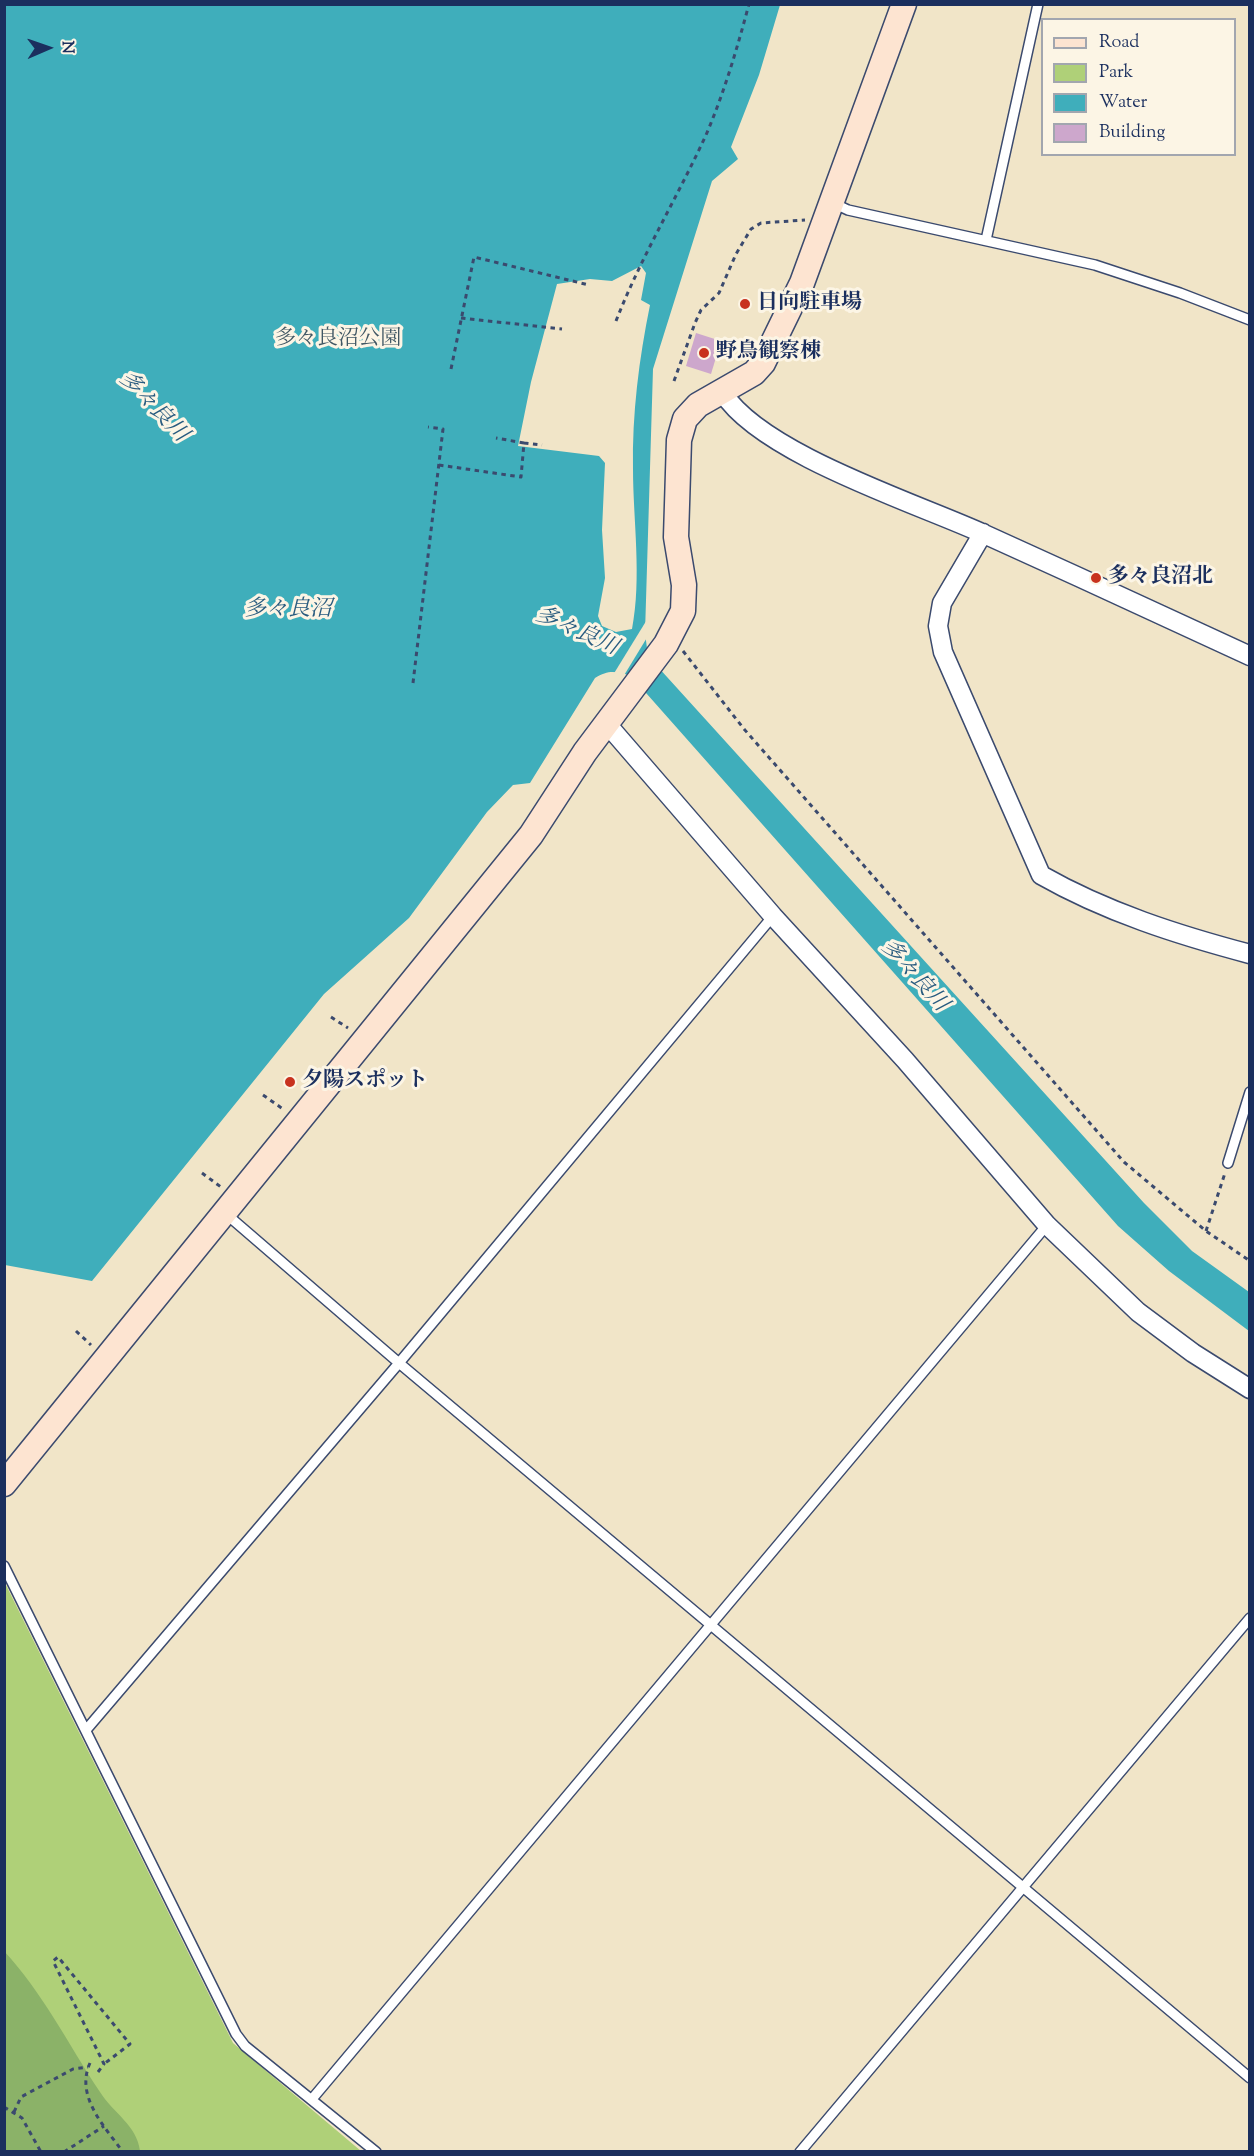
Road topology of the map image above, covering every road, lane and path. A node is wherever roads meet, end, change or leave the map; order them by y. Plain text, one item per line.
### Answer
1 (749, 4) edge
2 (904, 4) edge
3 (1038, 4) edge
4 (833, 203) junction
5 (815, 220) dead end
6 (986, 240) junction
7 (589, 285) dead end
8 (461, 318) junction
9 (1250, 320) edge
10 (616, 321) dead end
11 (562, 329) dead end
12 (451, 369) dead end
13 (674, 381) dead end
14 (723, 393) junction
15 (428, 427) dead end
16 (496, 438) dead end
17 (524, 443) junction
18 (542, 446) dead end
19 (439, 465) junction
20 (983, 534) junction
21 (669, 640) junction
22 (1250, 656) edge
23 (413, 683) dead end
24 (607, 724) junction
25 (773, 916) junction
26 (1250, 954) edge
27 (331, 1017) dead end
28 (348, 1028) dead end
29 (1250, 1092) edge
30 (263, 1095) dead end
31 (283, 1109) dead end
32 (1228, 1163) joint
33 (202, 1173) dead end
34 (221, 1187) dead end
35 (225, 1213) junction
36 (1047, 1225) junction
37 (1206, 1231) junction
38 (1250, 1261) edge
39 (76, 1331) dead end
40 (93, 1346) dead end
41 (399, 1363) junction
42 (1250, 1389) edge
43 (4, 1484) edge
44 (4, 1566) edge
45 (1250, 1618) edge
46 (711, 1624) junction
47 (86, 1730) junction
48 (1022, 1886) junction
49 (104, 2064) junction
50 (98, 2072) dead end
51 (1250, 2078) edge
52 (312, 2099) junction
53 (4, 2107) edge
54 (14, 2112) junction
55 (104, 2126) junction
56 (41, 2151) edge
57 (64, 2151) edge
58 (123, 2151) edge
59 (376, 2151) edge
60 (800, 2151) edge

1 - 10 path
2 - 4 street
3 - 6 lane
4 - 6 lane
4 - 14 street
5 - 13 path
6 - 9 lane
7 - 8 path
8 - 11 path
8 - 12 path
14 - 20 street
14 - 21 street
15 - 19 path
16 - 17 path
17 - 18 path
17 - 19 path
19 - 23 path
20 - 22 street
20 - 26 street
21 - 24 street
21 - 37 path
24 - 25 street
24 - 35 street
25 - 36 street
25 - 41 lane
27 - 28 path
29 - 32 lane
30 - 31 path
32 - 37 path
33 - 34 path
35 - 41 lane
35 - 43 street
36 - 42 street
36 - 46 lane
37 - 38 path
39 - 40 path
41 - 46 lane
41 - 47 lane
44 - 47 lane
45 - 48 lane
46 - 48 lane
46 - 52 lane
47 - 52 lane
48 - 51 lane
48 - 60 lane
49 - 49 path
49 - 50 path
52 - 59 lane
53 - 54 path
54 - 55 path
54 - 56 path
55 - 57 path
55 - 58 path

